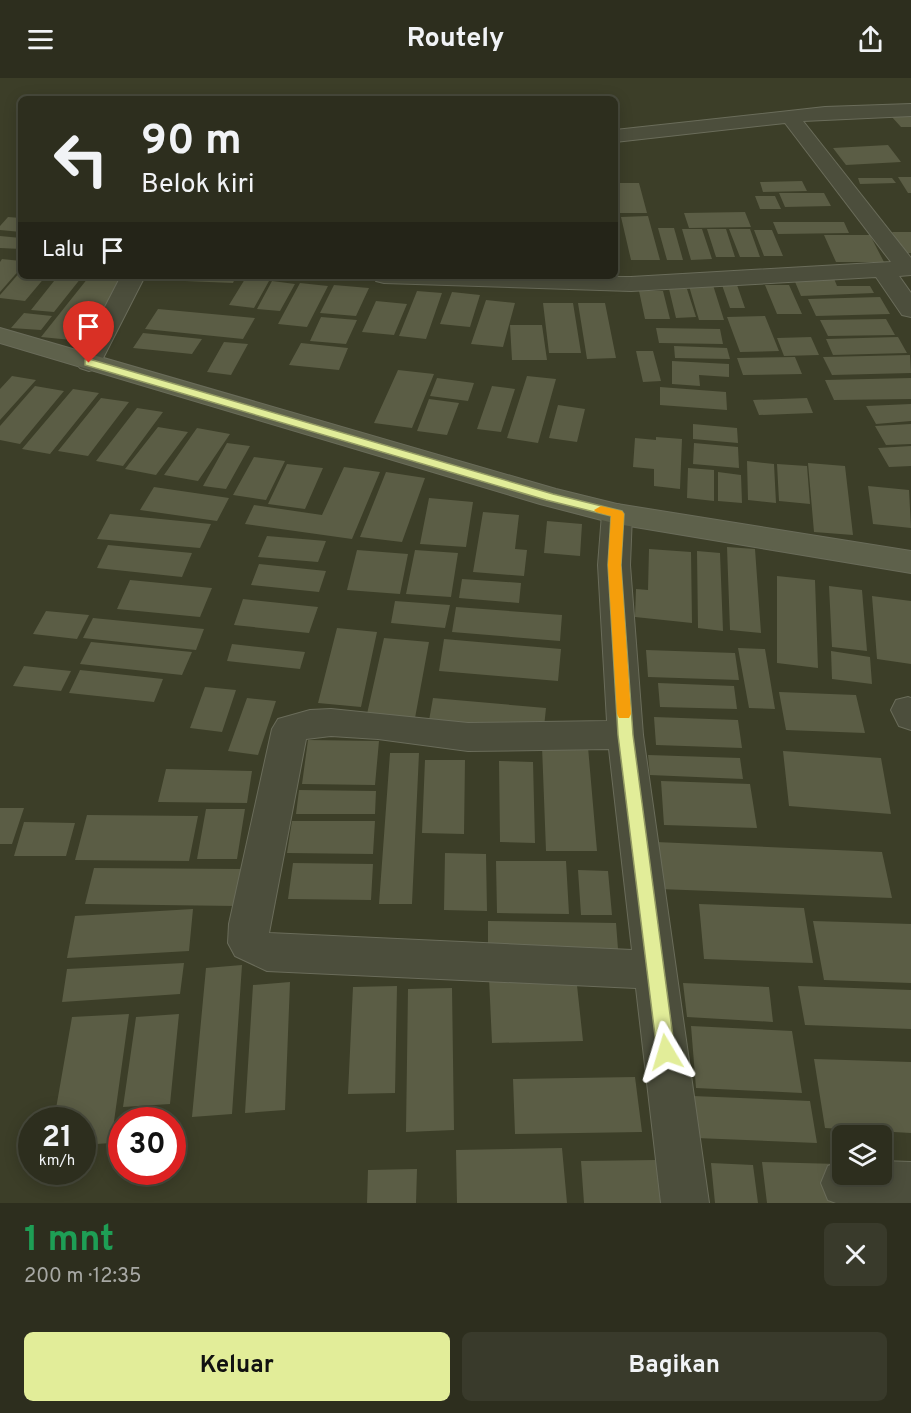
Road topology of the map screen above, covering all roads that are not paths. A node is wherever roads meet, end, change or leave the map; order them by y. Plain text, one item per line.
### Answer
1 (911, 110) edge
2 (791, 118) junction
3 (618, 136) edge
4 (909, 268) edge
5 (882, 269) junction
6 (131, 279) edge
7 (477, 279) edge
8 (911, 310) edge
9 (0, 335) edge
10 (89, 363) junction
11 (617, 514) junction
12 (911, 562) edge
13 (625, 735) junction
14 (655, 970) junction
15 (889, 1185) edge
16 (911, 1186) edge
17 (685, 1203) edge

1 - 2 street
2 - 3 street
2 - 4 street
4 - 5 street
5 - 7 street
5 - 8 street
6 - 10 street
9 - 10 main road
10 - 11 main road
11 - 12 main road
11 - 13 street
13 - 14 street
13 - 14 street
14 - 17 street
15 - 16 street

